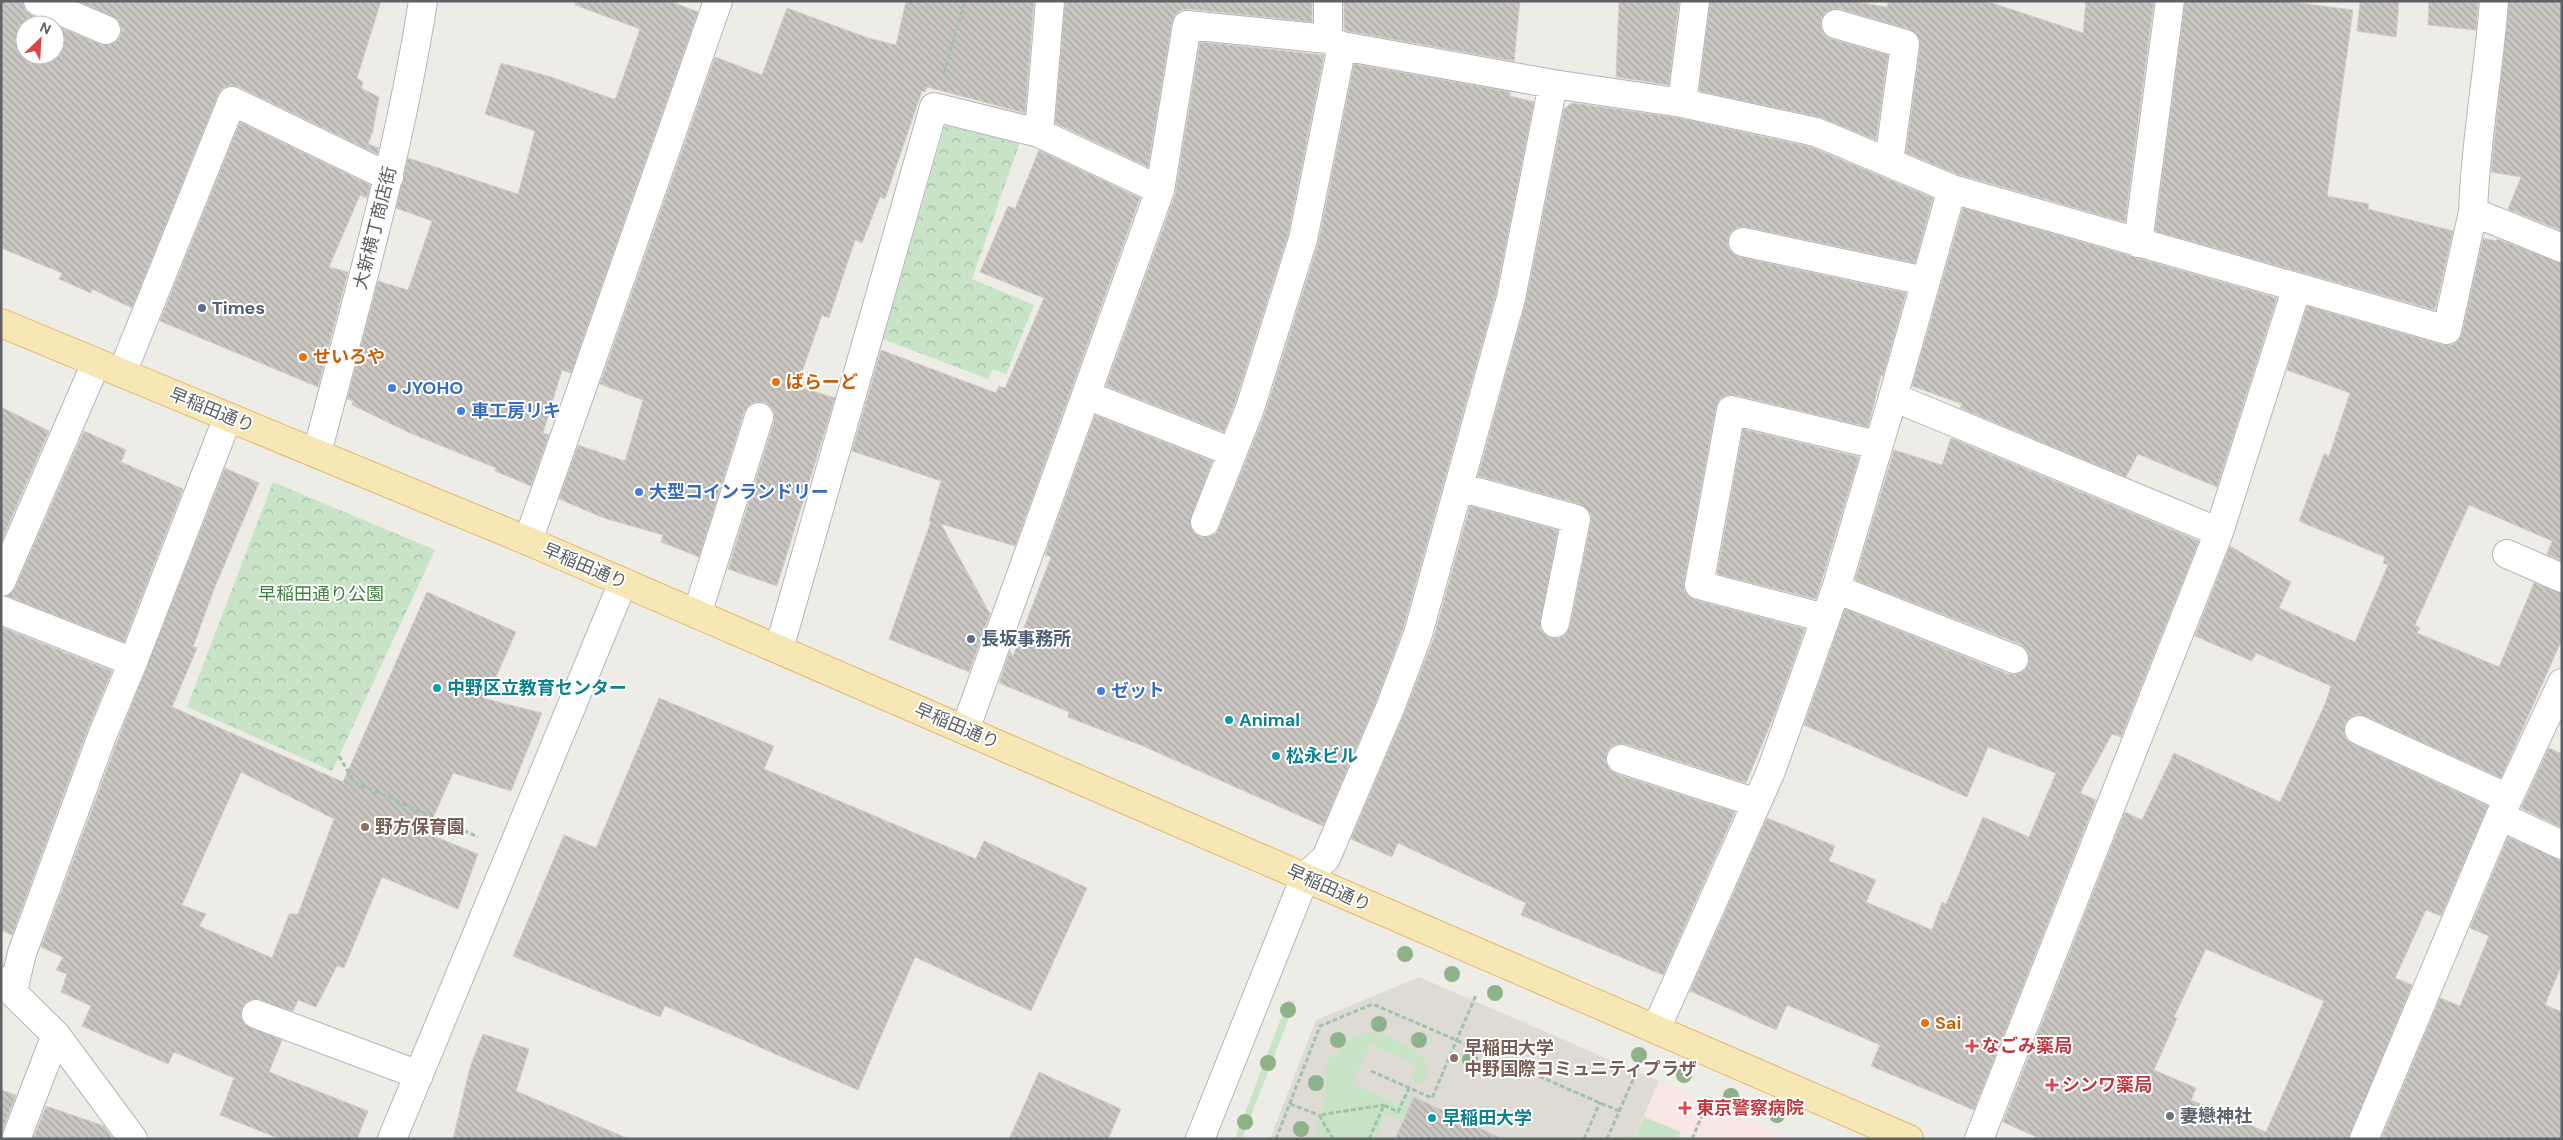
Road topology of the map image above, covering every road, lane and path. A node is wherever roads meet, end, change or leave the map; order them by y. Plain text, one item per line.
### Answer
1 (38, 1) edge
2 (423, 1) edge
3 (718, 1) edge
4 (965, 1) edge
5 (1050, 1) edge
6 (1328, 1) edge
7 (1695, 1) edge
8 (2170, 1) edge
9 (2494, 1) edge
10 (1836, 24) dead end
11 (106, 30) dead end
12 (1335, 43) junction
13 (1553, 84) junction
14 (1682, 103) junction
15 (934, 107) junction
16 (1039, 133) junction
17 (1889, 162) junction
18 (389, 177) junction
19 (1952, 189) junction
20 (1160, 190) junction
21 (2473, 212) junction
22 (1743, 242) dead end
23 (2138, 243) junction
24 (2562, 248) edge
25 (1925, 281) junction
26 (2297, 287) junction
27 (1, 323) edge
28 (96, 363) junction
29 (122, 373) junction
30 (1086, 395) junction
31 (1893, 397) junction
32 (228, 417) junction
33 (759, 417) dead end
34 (1877, 445) junction
35 (1232, 452) junction
36 (317, 453) junction
37 (1459, 487) junction
38 (1206, 522) dead end
39 (2219, 532) junction
40 (528, 541) junction
41 (2507, 554) dead end
42 (2562, 578) edge
43 (1, 582) edge
44 (623, 582) junction
45 (1836, 589) junction
46 (1, 610) edge
47 (697, 614) junction
48 (1825, 618) junction
49 (1555, 623) dead end
50 (779, 649) junction
51 (2014, 659) dead end
52 (133, 662) junction
53 (2562, 683) edge
54 (965, 730) junction
55 (2359, 730) dead end
56 (339, 756) dead end
57 (1621, 759) dead end
58 (1757, 803) junction
59 (2504, 807) junction
60 (2562, 845) edge
61 (511, 852) junction
62 (1305, 878) junction
63 (7, 986) edge
64 (1476, 995) dead end
65 (256, 1014) dead end
66 (1656, 1029) junction
67 (56, 1035) junction
68 (1457, 1040) junction
69 (1639, 1066) dead end
70 (1371, 1071) dead end
71 (419, 1075) junction
72 (1409, 1088) junction
73 (1710, 1097) dead end
74 (1600, 1102) junction
75 (1290, 1104) junction
76 (1384, 1105) junction
77 (1619, 1111) junction
78 (1319, 1115) junction
79 (16, 1139) edge
80 (133, 1139) edge
81 (392, 1139) edge
82 (1200, 1139) edge
83 (1276, 1139) edge
84 (1333, 1139) edge
85 (1369, 1139) edge
86 (1584, 1139) edge
87 (1607, 1139) edge
88 (1692, 1139) edge
89 (1909, 1139) edge
90 (1979, 1139) edge
91 (2364, 1139) edge

1 - 11 street
2 - 18 street, 大新横丁商店街
3 - 40 street
4 - 15 path
5 - 16 street
6 - 12 street
7 - 14 street
8 - 23 street
9 - 21 street
10 - 17 street
12 - 13 street
12 - 20 street
12 - 35 street
13 - 14 street
13 - 37 street
14 - 17 street
15 - 16 street
15 - 50 street
16 - 20 street
17 - 19 street
18 - 29 street
18 - 36 street, 大新横丁商店街
19 - 23 street
19 - 25 street
20 - 30 street
21 - 24 street
21 - 26 street
22 - 25 street
23 - 26 street
25 - 31 street
26 - 39 street
27 - 28 main road, 早稲田通り
28 - 29 main road, 早稲田通り
28 - 43 street
29 - 32 main road, 早稲田通り
30 - 35 street
30 - 54 street
31 - 34 street
31 - 39 street
32 - 36 main road, 早稲田通り
32 - 52 street
33 - 47 street
34 - 45 street
34 - 48 street
35 - 38 street
36 - 40 main road, 早稲田通り
37 - 49 street
37 - 62 street
39 - 90 street
40 - 44 main road, 早稲田通り
41 - 42 street
44 - 47 main road, 早稲田通り
44 - 61 street
45 - 48 street
45 - 51 street
46 - 52 street
47 - 50 main road, 早稲田通り
48 - 58 street
50 - 54 main road, 早稲田通り
52 - 63 street
53 - 59 street
54 - 62 main road, 早稲田通り
55 - 59 street
56 - 61 path
57 - 58 street
58 - 66 street
59 - 60 street
59 - 91 street
61 - 71 street
62 - 66 main road, 早稲田通り
62 - 82 street
63 - 67 street
64 - 68 path
65 - 71 street
66 - 89 main road, 早稲田通り
67 - 79 street
67 - 80 street
68 - 72 path
68 - 74 path
68 - 75 path
69 - 77 path
70 - 72 path
71 - 81 street
72 - 76 path
73 - 88 path
74 - 77 path
74 - 86 path
75 - 78 path
75 - 83 path
76 - 78 path
76 - 85 path
77 - 87 path
78 - 84 path

